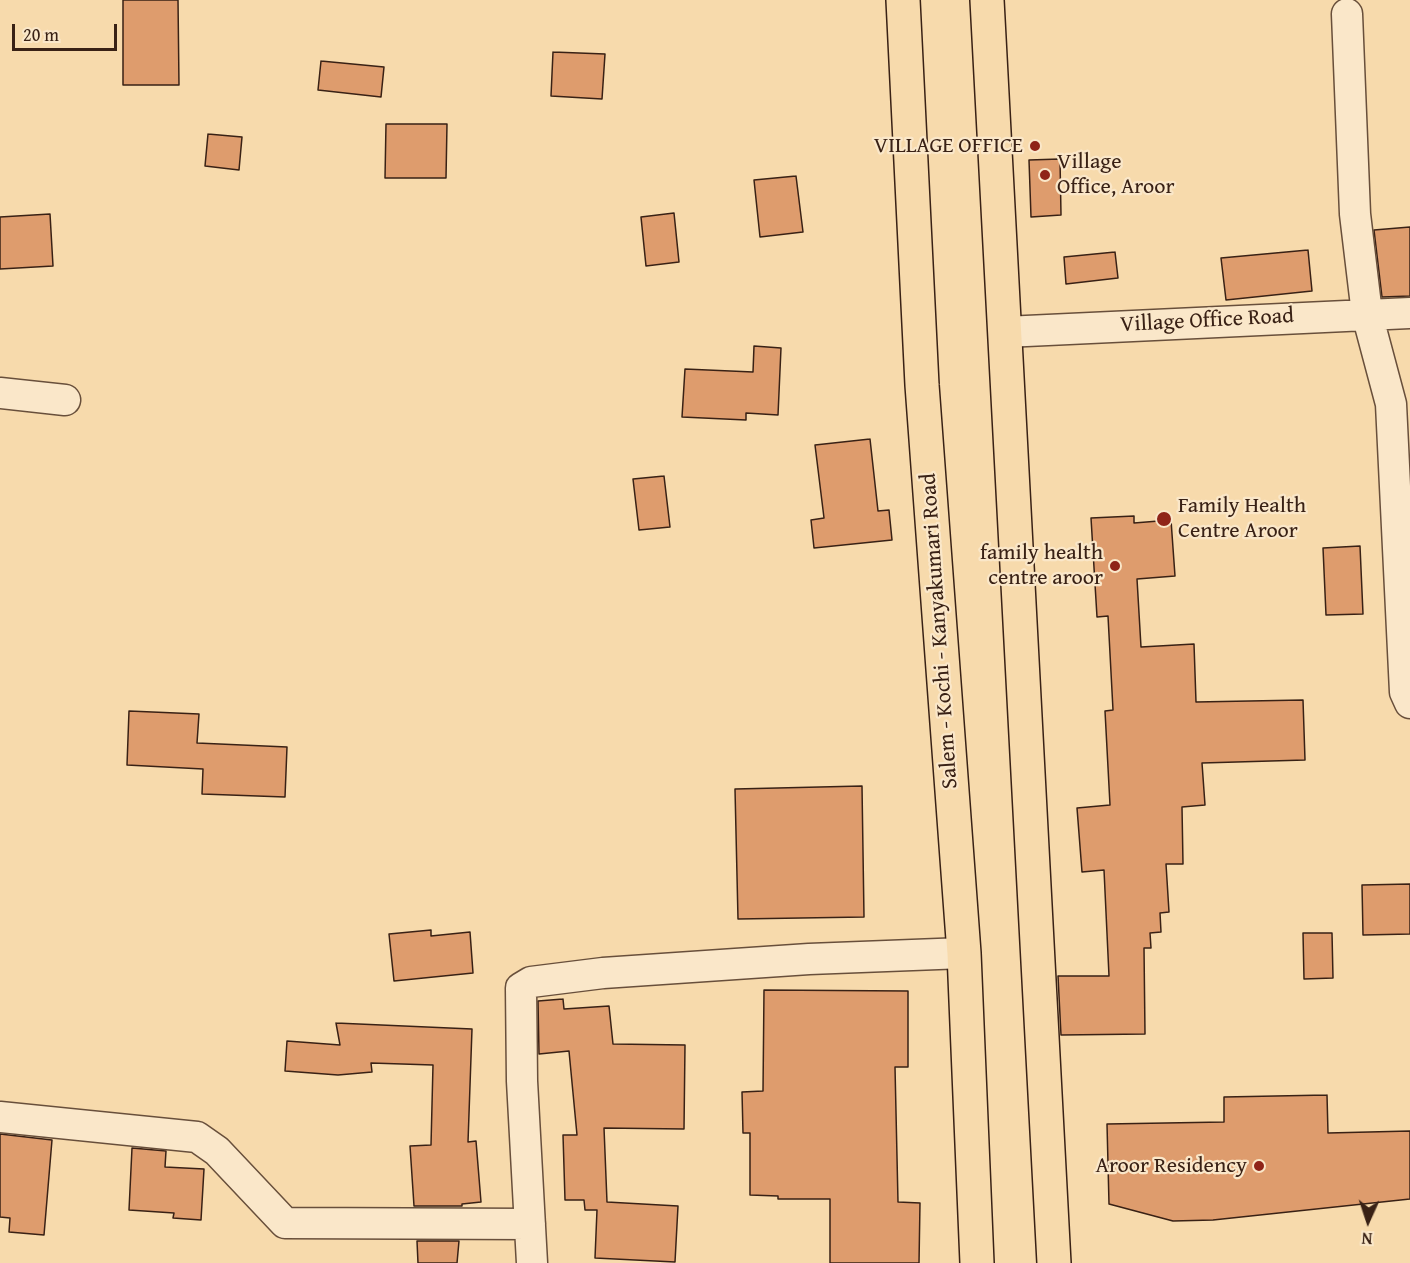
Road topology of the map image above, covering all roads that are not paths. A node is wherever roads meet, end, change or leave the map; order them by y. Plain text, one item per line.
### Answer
1 (903, 0) edge
2 (987, 0) edge
3 (1347, 14) dead end
4 (1410, 313) edge
5 (1367, 314) junction
6 (1005, 332) junction
7 (0, 393) edge
8 (65, 400) dead end
9 (1410, 703) edge
10 (964, 953) junction
11 (0, 1118) edge
12 (530, 1224) junction
13 (532, 1263) edge
14 (977, 1263) edge
15 (1054, 1263) edge

1 - 10 highway, Salem - Kochi - Kanyakumari Road
2 - 6 highway
3 - 5 street
4 - 5 street, Village Office Road
5 - 6 street, Village Office Road
5 - 9 street
6 - 15 highway
7 - 8 street
10 - 12 street
10 - 14 highway, Salem - Kochi - Kanyakumari Road
11 - 12 street
12 - 13 street

